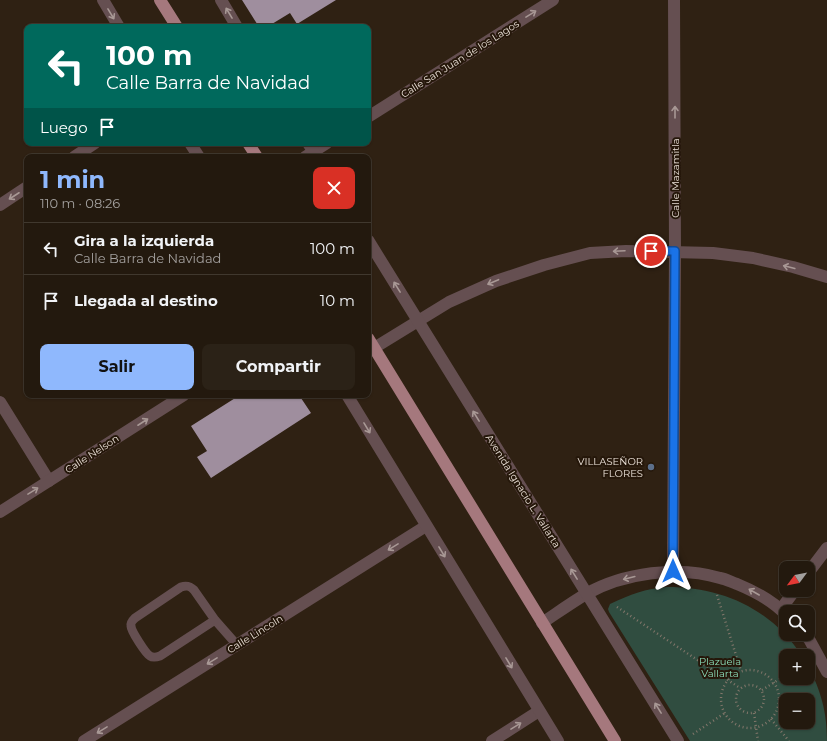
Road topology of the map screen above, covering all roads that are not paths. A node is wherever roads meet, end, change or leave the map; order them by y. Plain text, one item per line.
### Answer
1 (102, 0) edge
2 (160, 0) edge
3 (221, 0) edge
4 (553, 0) edge
5 (674, 0) edge
6 (117, 24) edge
7 (175, 24) edge
8 (235, 24) edge
9 (371, 115) edge
10 (90, 146) edge
11 (322, 146) edge
12 (311, 152) edge
13 (78, 154) edge
14 (24, 189) edge
15 (0, 205) edge
16 (371, 245) edge
17 (675, 251) junction
18 (827, 277) edge
19 (418, 321) junction
20 (371, 343) edge
21 (179, 398) edge
22 (349, 398) edge
23 (0, 402) edge
24 (49, 481) junction
25 (0, 512) edge
26 (426, 526) junction
27 (827, 548) edge
28 (815, 564) edge
29 (673, 571) junction
30 (587, 594) junction
31 (779, 609) edge
32 (215, 620) junction
33 (542, 623) junction
34 (810, 641) edge
35 (237, 645) junction
36 (827, 672) edge
37 (539, 711) junction
38 (84, 741) edge
39 (492, 741) edge
40 (558, 741) edge
41 (615, 741) edge
42 (678, 741) edge

1 -> 6 street
2 - 7 main road
8 -> 3 street
9 -> 4 street, Calle San Juan de los Lagos
17 -> 5 street, Calle Mazamitla
10 - 13 street
11 - 12 street
14 -> 15 street
19 -> 16 street, Avenida Ignacio L. Vallarta
18 -> 17 street
17 -> 19 street
17 - 29 street, Calle Mazamitla
19 - 20 street
30 -> 19 street, Avenida Ignacio L. Vallarta
20 - 33 main road
24 -> 21 street, Calle Nelson
22 -> 26 street
23 - 24 street
25 -> 24 street, Calle Nelson
26 -> 35 street, Calle Lincoln
26 -> 37 street
27 - 28 street
29 -> 30 street
31 -> 29 street
30 - 33 street
42 -> 30 street, Avenida Ignacio L. Vallarta
32 - 32 lane
32 - 35 lane
33 - 41 main road
34 - 36 street
35 -> 38 street, Calle Lincoln
39 -> 37 street
37 - 40 street

